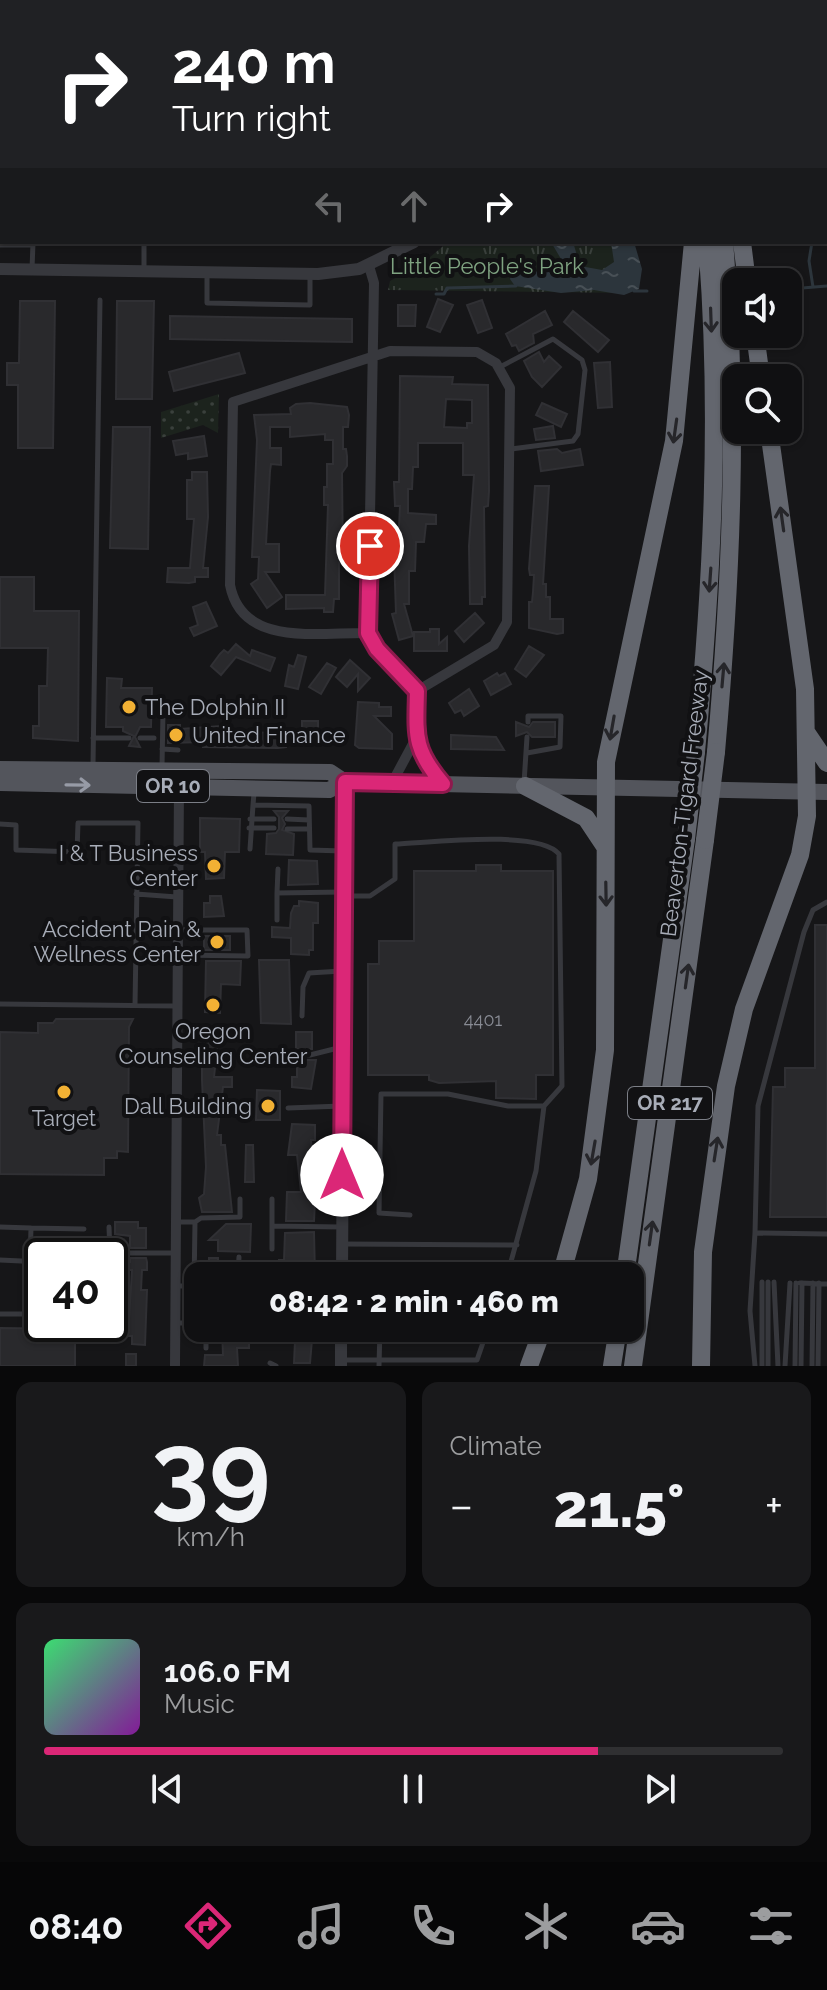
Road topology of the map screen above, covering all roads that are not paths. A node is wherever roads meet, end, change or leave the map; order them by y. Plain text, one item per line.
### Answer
1 (33, 244) edge
2 (144, 244) edge
3 (410, 244) edge
4 (693, 244) edge
5 (707, 244) edge
6 (724, 244) edge
7 (742, 244) edge
8 (369, 266) junction
9 (745, 268) edge
10 (0, 269) edge
11 (32, 270) junction
12 (144, 271) junction
13 (207, 272) junction
14 (310, 274) junction
15 (100, 300) dead end
16 (373, 356) junction
17 (499, 368) junction
18 (771, 444) edge
19 (511, 449) junction
20 (368, 633) junction
21 (417, 691) junction
22 (182, 712) dead end
23 (528, 722) dead end
24 (806, 732) junction
25 (527, 737) dead end
26 (93, 738) junction
27 (129, 738) dead end
28 (140, 738) dead end
29 (154, 738) dead end
30 (415, 740) junction
31 (162, 749) junction
32 (178, 750) dead end
33 (527, 753) junction
34 (827, 763) edge
35 (93, 767) junction
36 (162, 768) junction
37 (0, 769) edge
38 (198, 769) junction
39 (345, 782) junction
40 (0, 783) edge
41 (392, 783) junction
42 (443, 784) junction
43 (179, 786) junction
44 (524, 786) junction
45 (254, 788) junction
46 (605, 788) junction
47 (309, 789) junction
48 (807, 792) junction
49 (827, 792) edge
50 (253, 805) junction
51 (309, 806) junction
52 (250, 819) junction
53 (274, 819) dead end
54 (287, 819) dead end
55 (309, 820) junction
56 (0, 824) edge
57 (249, 828) junction
58 (274, 828) dead end
59 (287, 829) dead end
60 (309, 829) junction
61 (695, 840) junction
62 (605, 847) junction
63 (250, 849) dead end
64 (344, 851) junction
65 (278, 869) dead end
66 (277, 893) junction
67 (136, 894) junction
68 (344, 894) junction
69 (178, 897) junction
70 (827, 902) edge
71 (277, 920) dead end
72 (178, 930) junction
73 (178, 955) junction
74 (343, 971) junction
75 (0, 1004) edge
76 (135, 1005) junction
77 (178, 1006) junction
78 (302, 1016) dead end
79 (343, 1046) junction
80 (275, 1053) dead end
81 (343, 1106) junction
82 (544, 1106) junction
83 (288, 1108) dead end
84 (240, 1199) dead end
85 (272, 1199) dead end
86 (410, 1215) dead end
87 (176, 1222) junction
88 (195, 1222) junction
89 (272, 1226) junction
90 (0, 1227) edge
91 (109, 1227) dead end
92 (342, 1227) junction
93 (31, 1228) junction
94 (84, 1229) dead end
95 (755, 1233) junction
96 (827, 1234) edge
97 (31, 1238) edge
98 (109, 1238) edge
99 (342, 1244) junction
100 (517, 1245) junction
101 (272, 1249) dead end
102 (128, 1253) edge
103 (176, 1253) junction
104 (239, 1257) dead end
105 (0, 1260) edge
106 (24, 1261) edge
107 (196, 1262) edge
108 (239, 1262) edge
109 (342, 1262) edge
110 (512, 1262) edge
111 (565, 1262) edge
112 (627, 1262) edge
113 (753, 1282) junction
114 (768, 1282) junction
115 (796, 1283) junction
116 (816, 1283) junction
117 (827, 1284) edge
118 (175, 1286) junction
119 (184, 1286) edge
120 (0, 1314) edge
121 (24, 1314) edge
122 (175, 1323) junction
123 (184, 1323) edge
124 (206, 1342) edge
125 (341, 1342) edge
126 (380, 1342) edge
127 (483, 1342) edge
128 (538, 1342) edge
129 (616, 1342) edge
130 (206, 1348) dead end
131 (341, 1363) edge
132 (379, 1363) edge
133 (175, 1366) edge
134 (529, 1366) edge
135 (612, 1366) edge
136 (633, 1366) edge
137 (701, 1366) edge
138 (755, 1366) edge
139 (765, 1366) edge
140 (778, 1366) edge
141 (785, 1366) edge
142 (795, 1366) edge
143 (801, 1366) edge
144 (812, 1366) edge
145 (818, 1366) edge

1 - 11 lane
2 - 12 lane
3 - 8 street
4 -> 46 highway
5 -> 61 highway, Beaverton-Tigard Freeway / OR 217, bridge
61 -> 6 highway, Beaverton-Tigard Freeway / OR 217, bridge
7 - 9 highway
8 - 14 street
8 - 16 street
10 - 11 street
11 - 12 street
12 - 13 street
13 - 14 street
13 - 14 lane
15 - 26 lane
16 - 17 street
16 - 20 street
16 - 20 street
17 - 19 street
17 - 19 lane
24 -> 18 highway
19 - 21 street
20 - 21 street
21 - 30 street
22 - 31 lane
23 - 33 lane
24 - 34 highway
24 - 48 highway
25 - 33 lane
26 - 27 lane
26 - 35 lane
28 - 29 lane
30 - 41 street
30 - 42 street
31 - 32 lane
31 - 36 lane
33 - 44 lane
35 - 36 main road, OR 10
35 - 37 main road, OR 10
36 - 38 main road, OR 10
38 - 39 main road, OR 10
38 - 43 main road
39 - 41 main road, OR 10
39 - 47 main road, OR 10
39 - 64 street
40 -> 43 main road, OR 10
41 - 42 main road, OR 10
42 - 44 main road, OR 10
43 - 45 main road, OR 10
43 - 69 street
44 - 46 main road, OR 10
44 - 62 highway
45 - 47 main road, OR 10
45 - 50 lane
46 - 48 main road, OR 10
46 - 62 highway
47 - 51 lane
48 - 49 main road, OR 10
137 -> 48 highway
50 - 51 lane
50 - 52 lane
51 - 55 lane
52 - 53 lane
52 - 57 lane
54 - 55 lane
55 - 60 lane
56 - 67 lane
57 - 58 lane
57 - 63 lane
59 - 60 lane
60 - 64 lane
61 - 112 highway, Beaverton-Tigard Freeway / OR 217
136 -> 61 highway, Beaverton-Tigard Freeway / OR 217
62 -> 111 highway
64 - 68 street
65 - 66 lane
66 - 68 lane
66 - 71 lane
67 - 69 lane
67 - 76 lane
68 - 74 street
68 - 82 lane
69 - 72 street
70 - 95 lane
72 - 73 street
72 - 73 lane
73 - 77 street
74 - 78 lane
74 - 79 street
75 - 76 lane
76 - 77 lane
77 - 87 street
79 - 80 lane
79 - 81 street
81 - 83 lane
81 - 92 street
82 - 86 lane
82 - 100 lane
84 - 88 lane
85 - 89 lane
87 - 88 lane
87 - 103 street
88 - 107 lane
89 - 92 lane
89 - 101 lane
90 - 93 lane
91 - 98 lane
92 - 99 street
93 - 94 lane
93 - 97 lane
95 - 96 lane
95 - 113 lane
99 - 100 lane
99 - 109 street
100 - 110 lane
102 - 103 lane
103 - 118 street
104 - 108 lane
105 - 106 lane
113 - 114 lane
113 - 138 lane
114 - 115 lane
114 - 139 lane
114 - 140 lane
115 - 116 lane
115 - 141 lane
115 - 142 lane
115 - 143 lane
116 - 117 lane
116 - 144 lane
116 - 145 lane
118 - 119 lane
118 - 122 street
120 - 121 lane
122 - 123 lane
122 - 133 street
124 - 130 lane
125 - 131 street
126 - 132 lane
127 - 132 lane
128 - 134 highway
129 - 135 highway
131 - 132 lane

